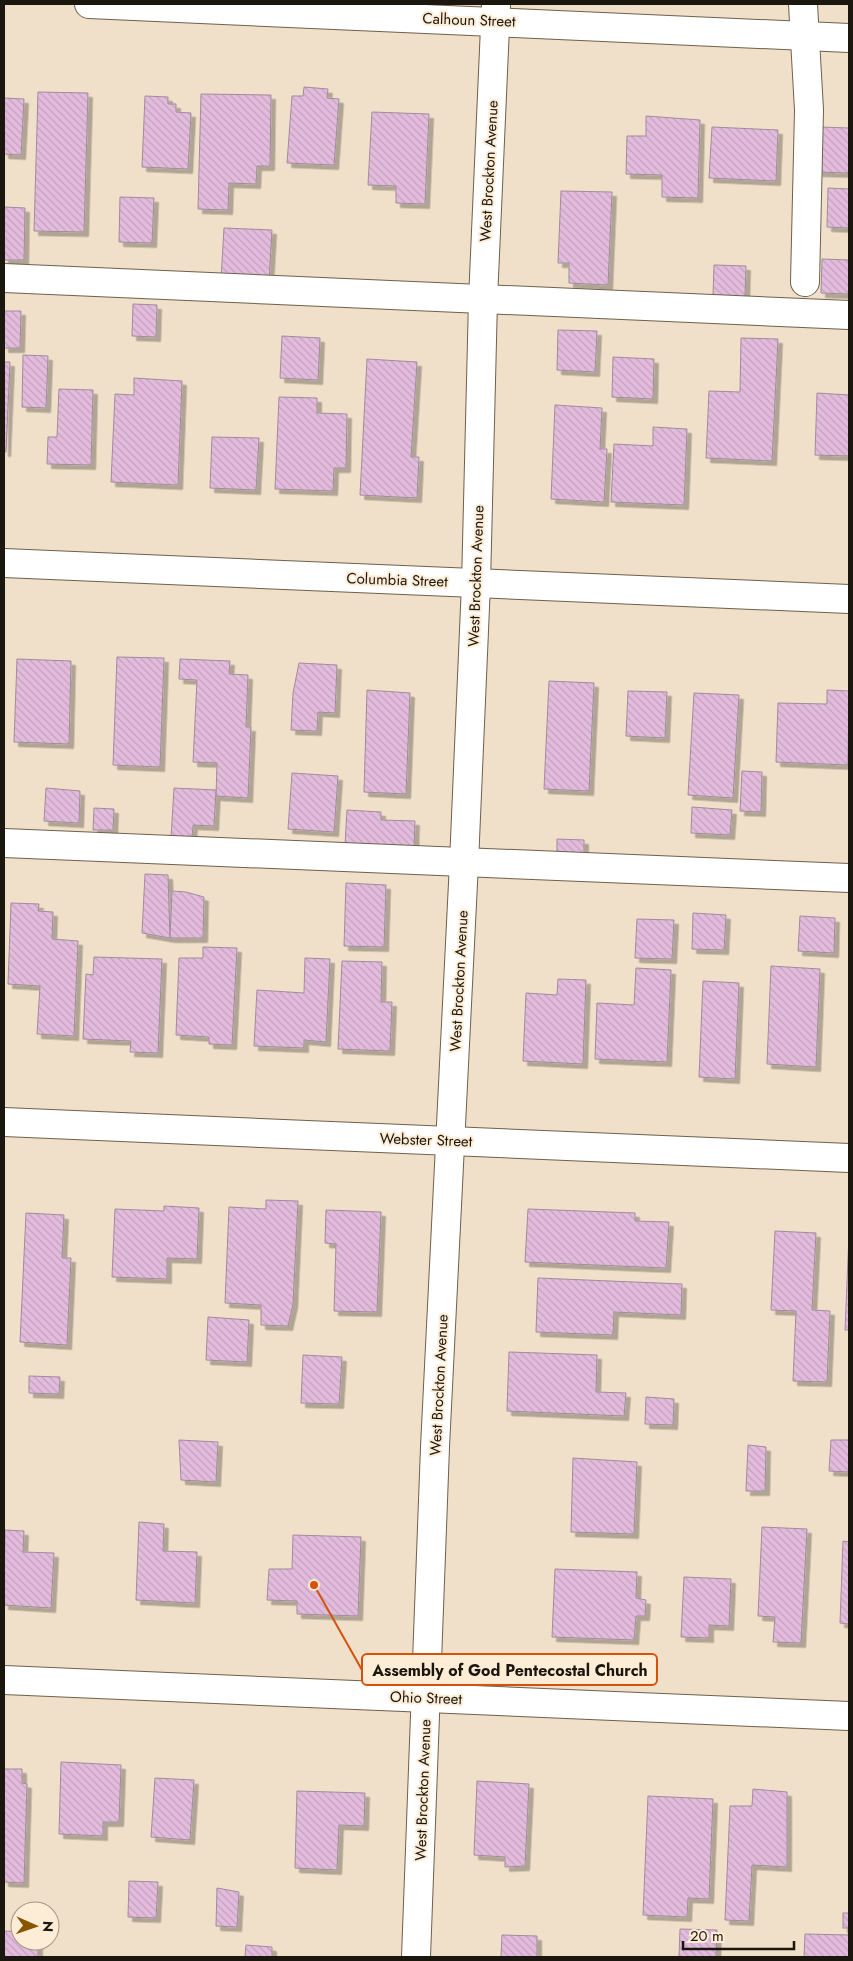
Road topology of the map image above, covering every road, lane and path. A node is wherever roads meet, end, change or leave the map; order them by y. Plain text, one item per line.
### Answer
1 (89, 4) edge
2 (803, 4) edge
3 (495, 12) edge
4 (805, 36) junction
5 (849, 38) edge
6 (4, 278) edge
7 (805, 282) dead end
8 (483, 300) junction
9 (849, 315) edge
10 (4, 563) edge
11 (476, 584) junction
12 (849, 599) edge
13 (4, 842) edge
14 (464, 863) junction
15 (849, 878) edge
16 (4, 1122) edge
17 (451, 1140) junction
18 (849, 1158) edge
19 (4, 1680) edge
20 (427, 1698) junction
21 (849, 1716) edge
22 (416, 1957) edge

1 - 3 street, Calhoun Street
2 - 4 street
3 - 4 street, Calhoun Street
3 - 8 street, West Brockton Avenue
4 - 5 street, Calhoun Street
4 - 7 street
6 - 8 street
8 - 9 street
8 - 11 street, West Brockton Avenue
10 - 11 street, Columbia Street
11 - 12 street, Columbia Street
11 - 14 street, West Brockton Avenue
13 - 14 street
14 - 15 street
14 - 17 street, West Brockton Avenue
16 - 17 street, Webster Street
17 - 18 street, Webster Street
17 - 20 street, West Brockton Avenue
19 - 20 street, Ohio Street
20 - 21 street, Ohio Street
20 - 22 street, West Brockton Avenue

